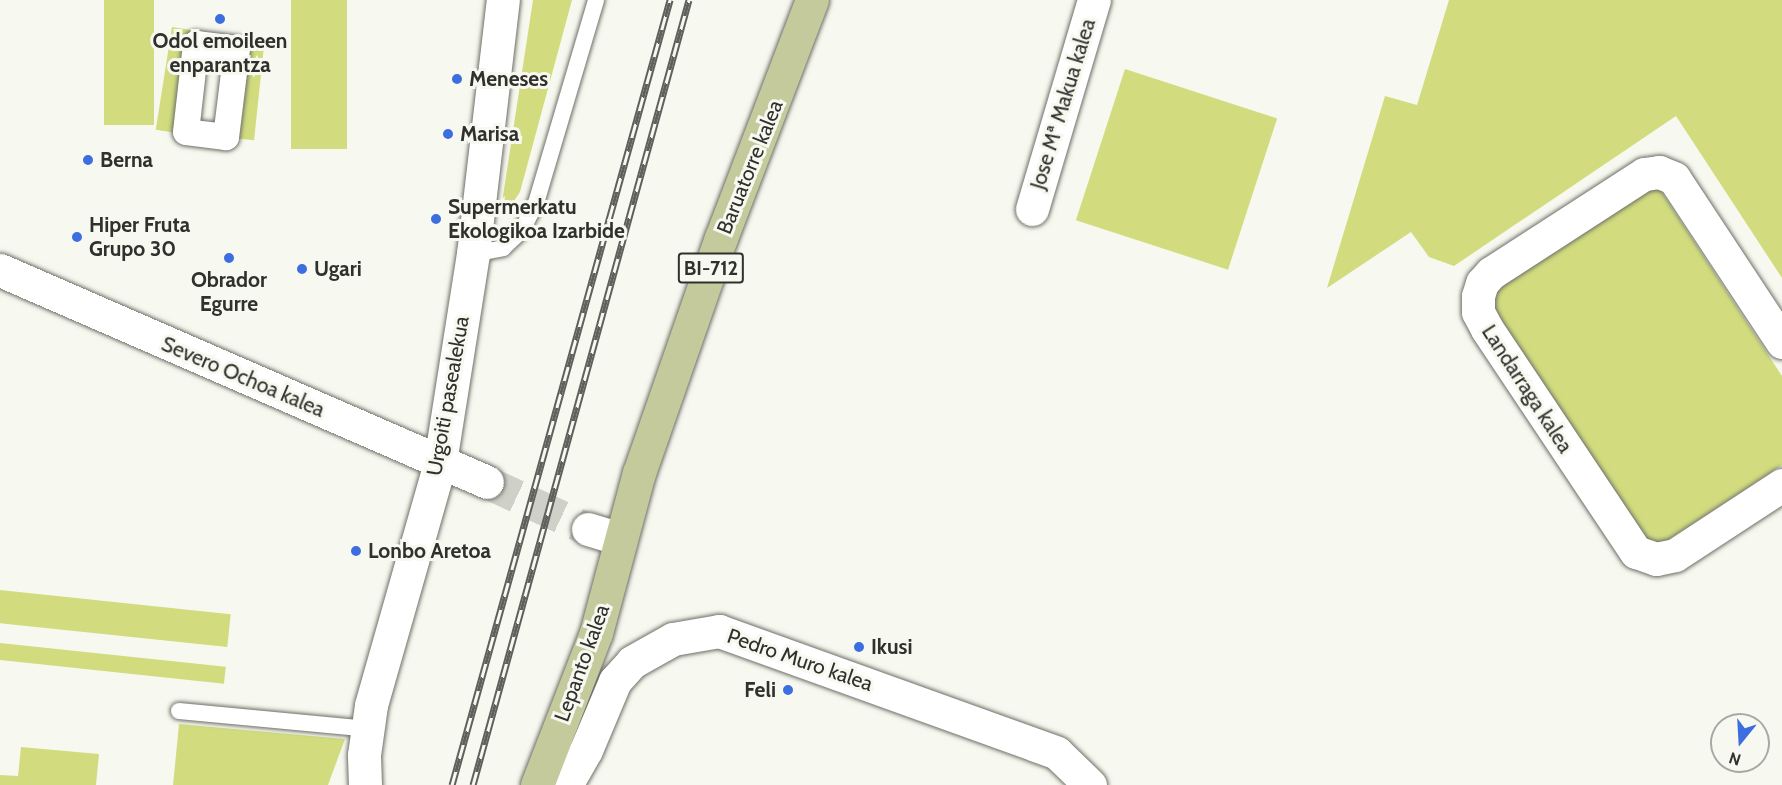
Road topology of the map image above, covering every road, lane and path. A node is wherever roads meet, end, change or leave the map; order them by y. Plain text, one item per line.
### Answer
1 (503, 0) edge
2 (596, 0) edge
3 (812, 0) edge
4 (1095, 0) edge
5 (1032, 208) dead end
6 (473, 254) junction
7 (0, 270) edge
8 (1782, 342) edge
9 (440, 462) junction
10 (487, 482) tunnel mouth
11 (1782, 485) edge
12 (588, 529) tunnel mouth
13 (620, 539) junction
14 (179, 711) dead end
15 (368, 729) junction
16 (365, 785) edge
17 (537, 785) edge
18 (566, 785) edge
19 (1090, 785) edge

1 - 6 street, Urgoiti pasealekua
2 - 6 lane
3 - 13 main road, Baruatorre kalea / BI-712
4 - 5 street, Jose Mª Makua kalea
6 - 9 street, Urgoiti pasealekua
7 - 9 street, Severo Ochoa kalea
8 - 11 street, Landarraga kalea
9 - 10 street, Severo Ochoa kalea
9 - 15 street, Urgoiti pasealekua
12 - 13 street
13 - 17 main road, Lepanto kalea / BI-712
14 - 15 lane
15 - 16 street, Urgoiti pasealekua
18 - 19 street, Pedro Muro kalea

